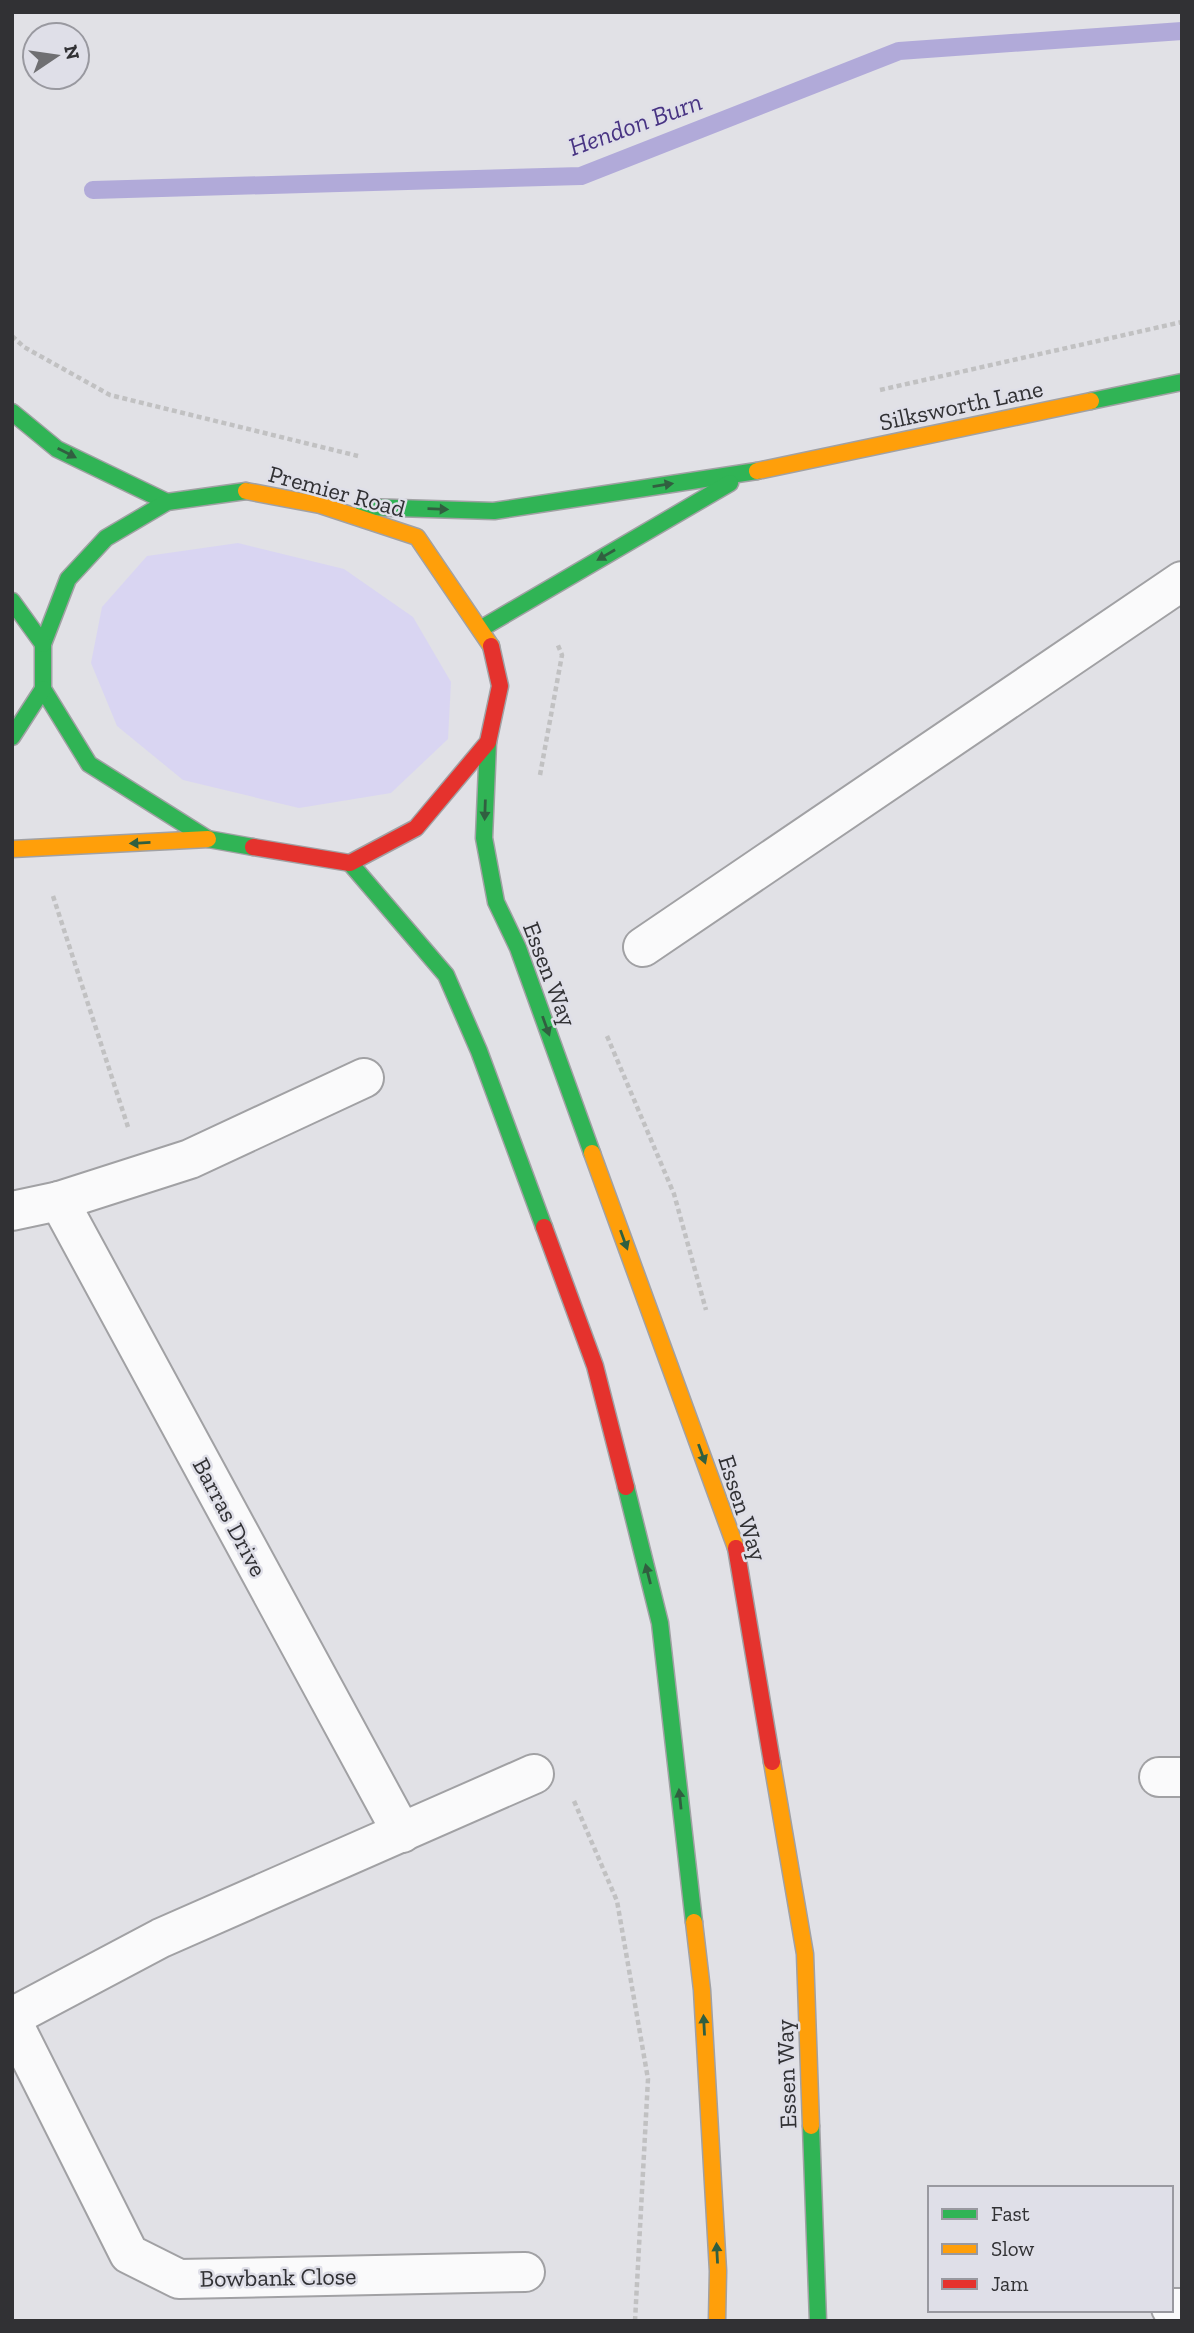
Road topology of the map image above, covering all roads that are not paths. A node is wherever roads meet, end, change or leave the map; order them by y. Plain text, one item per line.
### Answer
1 (1182, 382) edge
2 (12, 412) edge
3 (750, 472) junction
4 (167, 502) junction
5 (320, 505) junction
6 (1182, 581) edge
7 (12, 601) edge
8 (482, 628) junction
9 (43, 644) junction
10 (43, 689) junction
11 (12, 737) edge
12 (488, 742) junction
13 (208, 839) junction
14 (12, 849) edge
15 (350, 863) junction
16 (643, 947) dead end
17 (364, 1078) dead end
18 (59, 1201) junction
19 (12, 1211) edge
20 (534, 1774) road end
21 (402, 1833) junction
22 (12, 2019) edge
23 (525, 2272) dead end
24 (717, 2321) edge
25 (818, 2321) edge

1 - 3 main road, Silksworth Lane
2 -> 4 main road
5 -> 3 main road, Silksworth Lane
3 -> 8 main road, Silksworth Lane
4 - 5 main road, Premier Road
4 - 9 main road, Premier Road
5 - 8 main road, Premier Road
6 - 16 street
7 - 9 main road
8 - 12 main road, Premier Road
9 - 10 main road, Premier Road
10 - 11 main road
10 - 13 main road
12 - 15 main road, Premier Road
12 -> 25 main road, Essen Way
13 -> 14 main road
13 - 15 main road
24 -> 15 main road
17 - 18 street
18 - 19 street
18 - 21 street, Barras Drive
20 - 21 street
21 - 22 street
22 - 23 street, Bowbank Close

